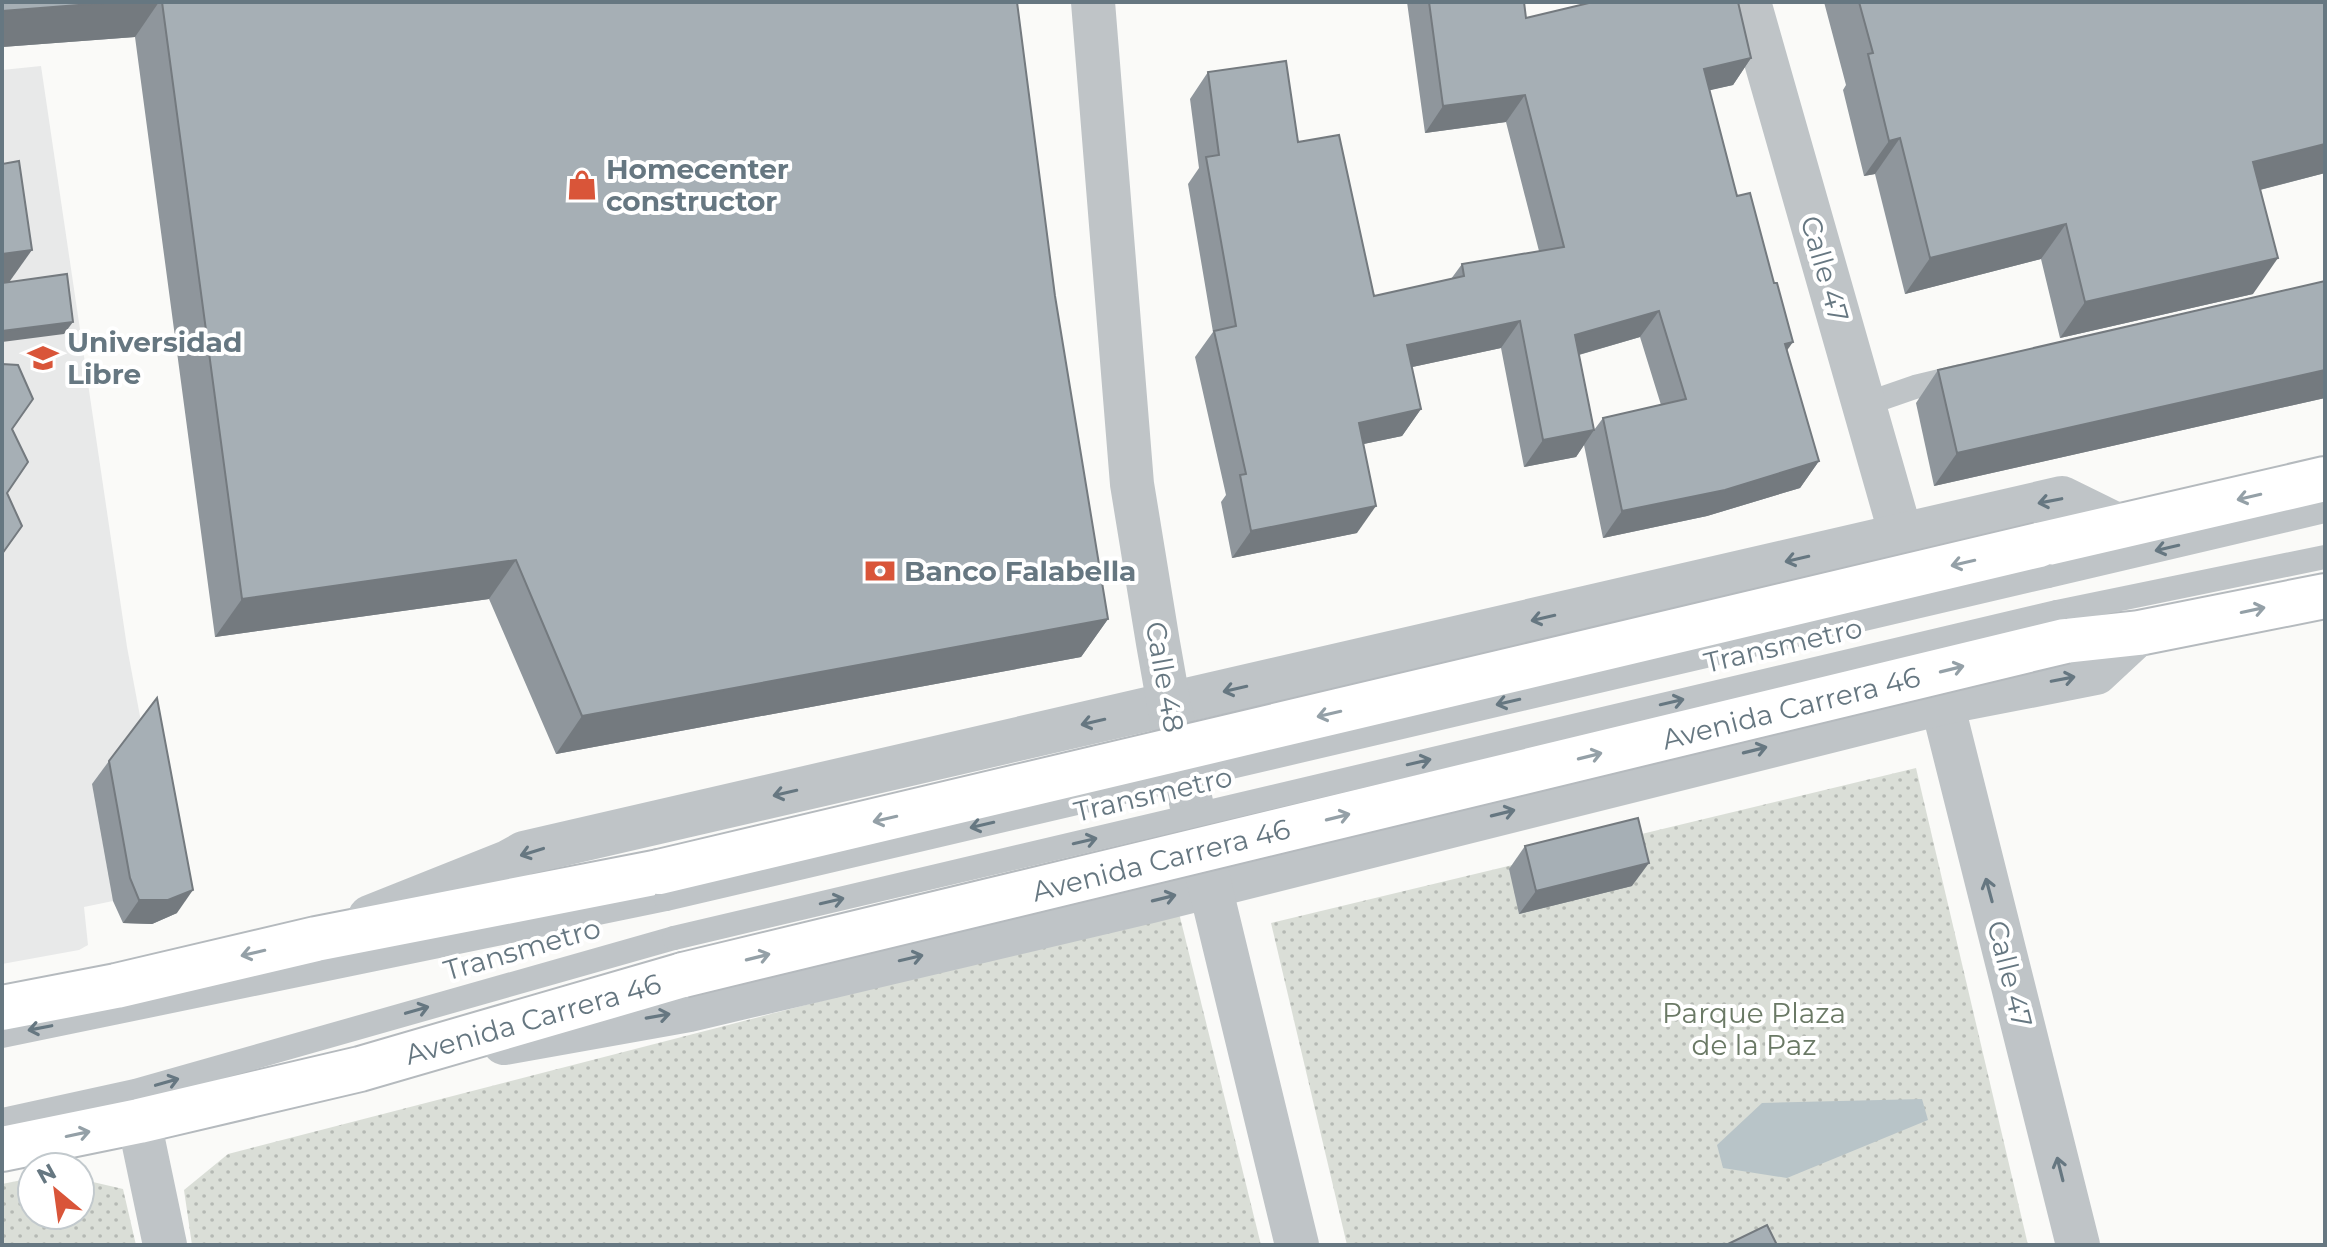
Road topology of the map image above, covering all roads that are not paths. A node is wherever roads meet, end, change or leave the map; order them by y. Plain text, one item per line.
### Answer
1 (1093, 2) edge
2 (1749, 2) edge
3 (1976, 373) edge
4 (1863, 405) junction
5 (2325, 479) edge
6 (2325, 511) edge
7 (2121, 527) junction
8 (1901, 535) junction
9 (2325, 557) edge
10 (2044, 561) junction
11 (2325, 596) edge
12 (2061, 626) junction
13 (2139, 633) junction
14 (1942, 703) junction
15 (1169, 705) junction
16 (662, 886) junction
17 (1210, 886) junction
18 (316, 939) junction
19 (678, 956) junction
20 (2, 1008) edge
21 (2, 1036) edge
22 (360, 1069) junction
23 (2, 1120) edge
24 (139, 1121) junction
25 (2, 1149) edge
26 (165, 1245) edge
27 (1297, 1245) edge
28 (2078, 1245) edge

1 - 15 street, Calle 48
2 - 4 street, Calle 47
3 - 4 lane
4 - 8 street, Calle 47
5 -> 7 main road
6 -> 10 lane
7 -> 8 street
7 - 10 main road
8 -> 15 street
9 - 12 lane
10 -> 16 main road, bridge
13 -> 11 main road, Avenida Carrera 46
12 - 13 main road, Avenida Carrera 46
19 -> 12 main road, Avenida Carrera 46, bridge
14 -> 13 street
17 -> 14 street
28 -> 14 street, Calle 47
15 - 17 street, Calle 48
15 -> 18 street
16 - 18 main road
16 -> 21 lane, Transmetro
22 -> 17 street
17 - 27 street, Calle 48
18 -> 20 main road
19 - 22 main road, Avenida Carrera 46
23 -> 19 lane, Transmetro
22 - 24 main road, Avenida Carrera 46
25 -> 24 main road, Avenida Carrera 46
24 - 26 street

